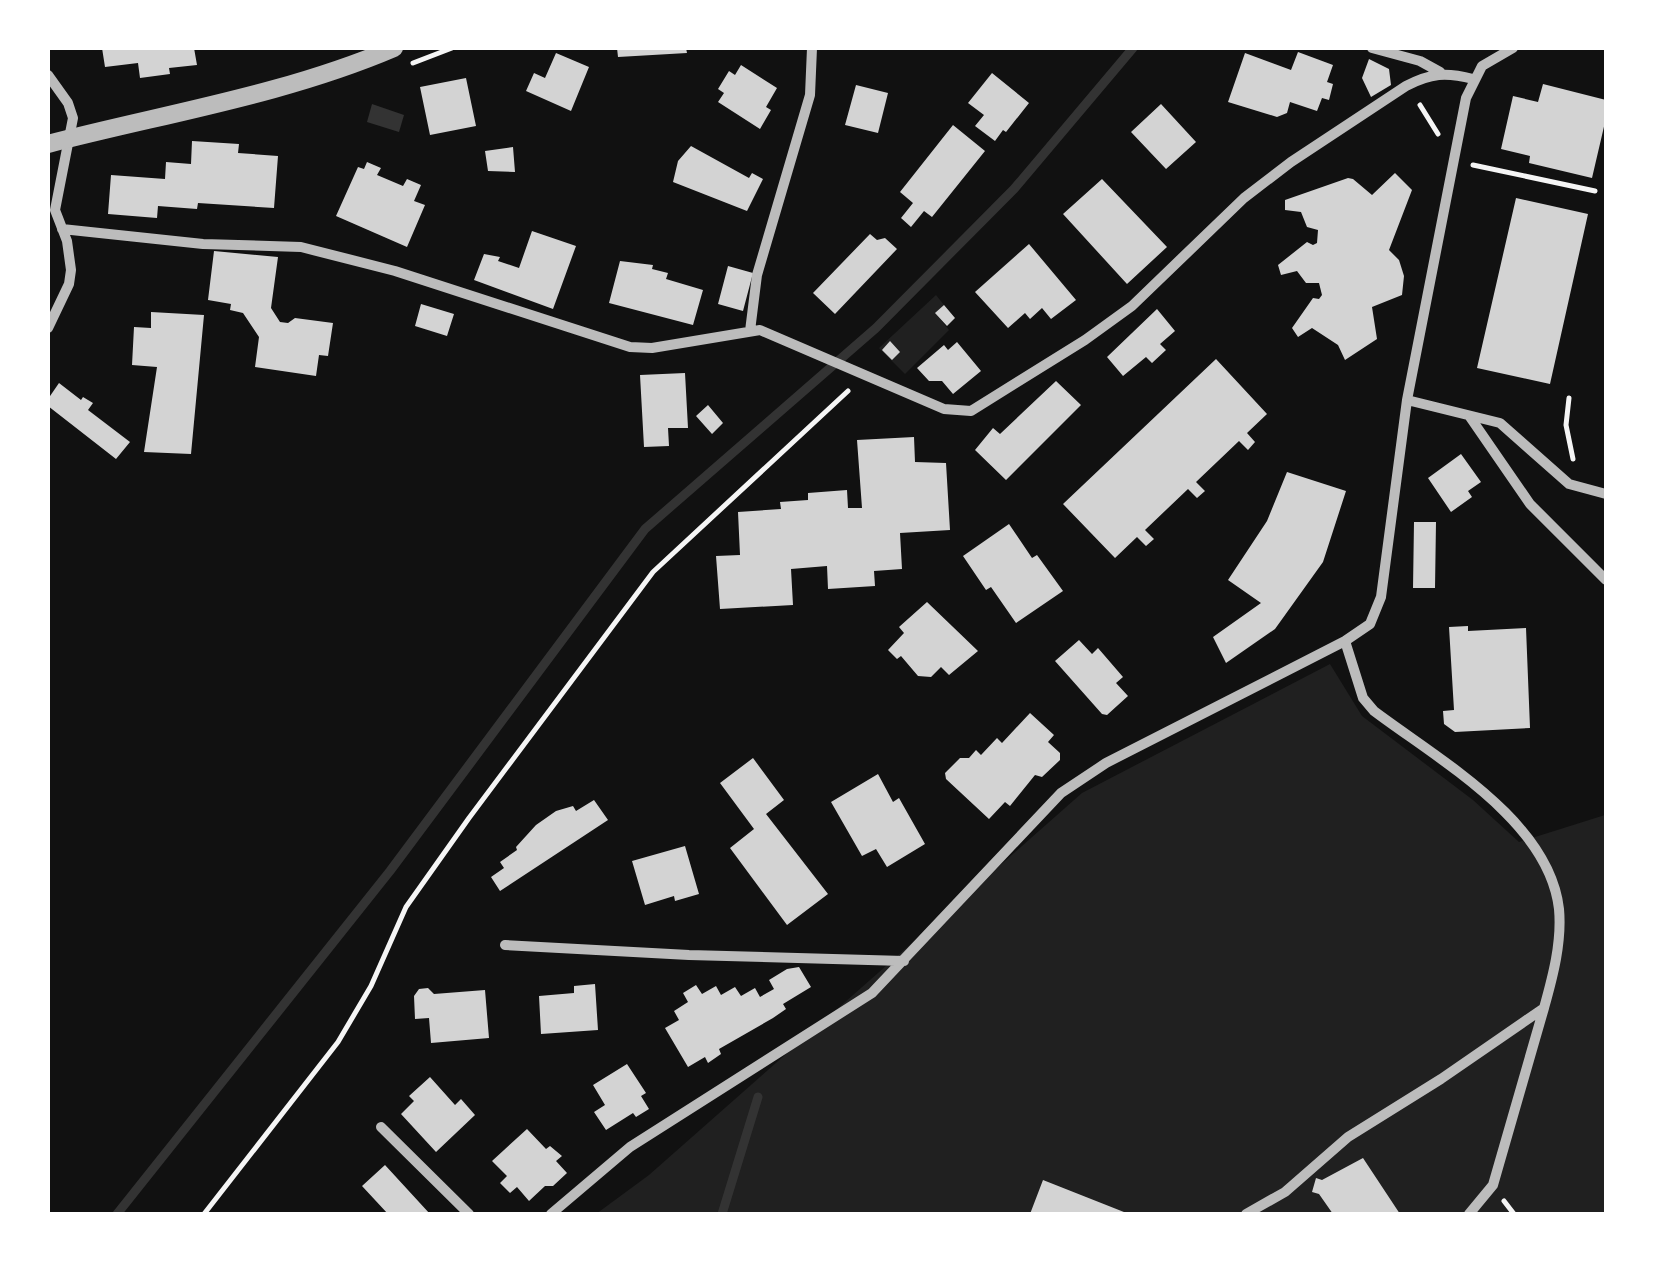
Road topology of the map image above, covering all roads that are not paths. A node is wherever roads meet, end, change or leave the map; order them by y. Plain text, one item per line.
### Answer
1 (394, 48) edge
2 (812, 48) edge
3 (1372, 48) edge
4 (1512, 48) edge
5 (1441, 72) junction
6 (48, 75) edge
7 (1473, 79) junction
8 (70, 138) junction
9 (48, 144) edge
10 (51, 210) edge
11 (62, 228) junction
12 (48, 328) edge
13 (750, 331) junction
14 (1407, 400) junction
15 (1470, 417) junction
16 (1606, 494) edge
17 (1606, 580) edge
18 (1345, 641) junction
19 (506, 945) dead end
20 (904, 961) junction
21 (1544, 1008) junction
22 (381, 1126) dead end
23 (469, 1214) edge
24 (551, 1214) edge
25 (1246, 1214) edge
26 (1470, 1214) edge

1 - 8 street
2 - 13 street
3 - 5 street
4 - 7 street
5 - 7 street
5 - 13 street
6 - 8 street
7 - 14 street
8 - 9 street
8 - 10 street
10 - 11 street
11 - 12 street
11 - 13 street
14 - 15 street
14 - 18 street
15 - 16 street
15 - 17 street
18 - 20 street
18 - 21 street
19 - 20 street
20 - 24 street
21 - 25 street
21 - 26 street
22 - 23 street

